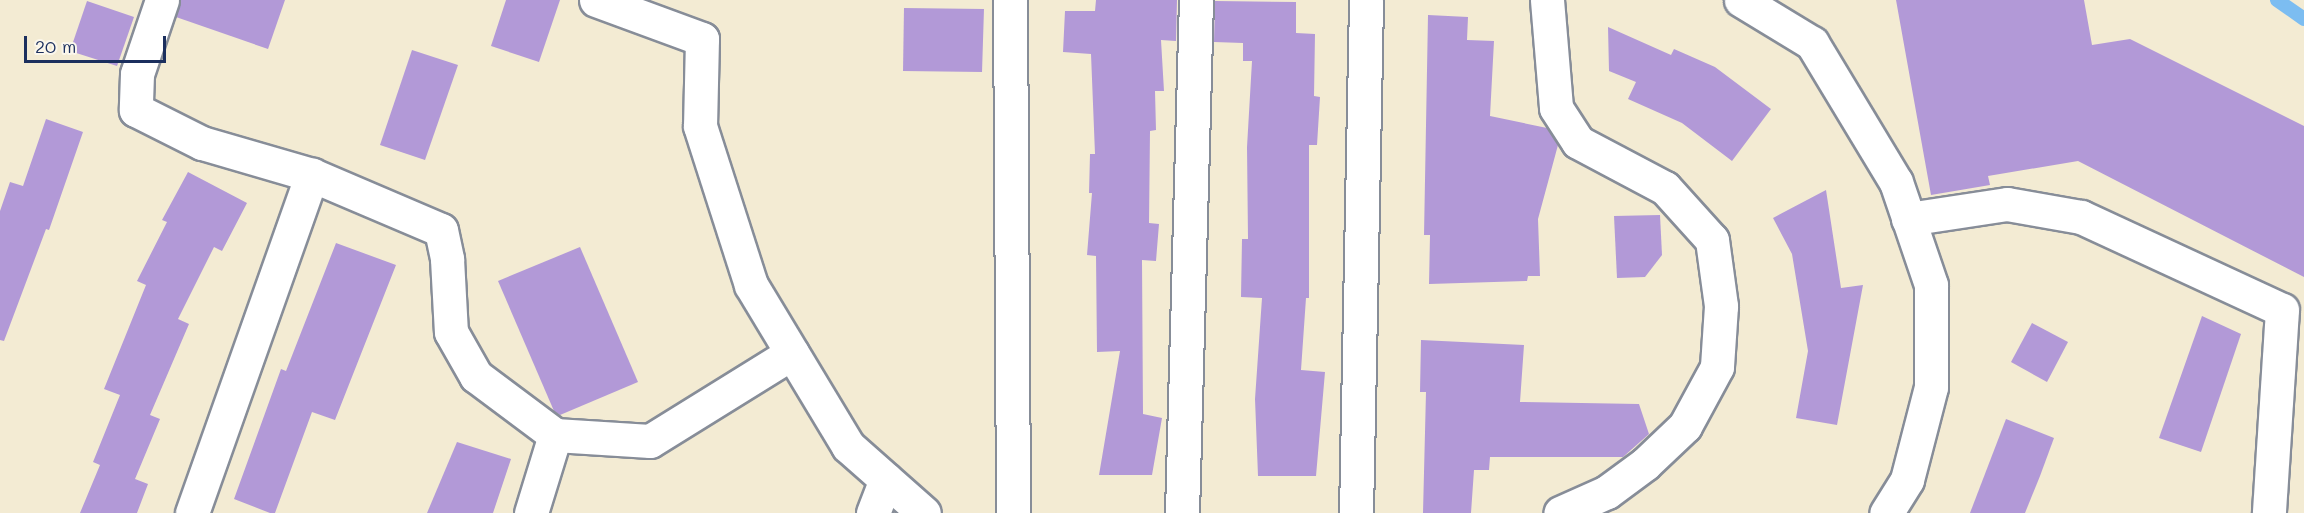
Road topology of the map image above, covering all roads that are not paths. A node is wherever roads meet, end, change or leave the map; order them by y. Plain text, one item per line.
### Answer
1 (162, 0) edge
2 (596, 0) edge
3 (1010, 0) edge
4 (1196, 0) edge
5 (1366, 0) edge
6 (1547, 0) edge
7 (1741, 0) edge
8 (312, 175) junction
9 (1908, 219) junction
10 (792, 353) junction
11 (555, 435) junction
12 (886, 479) junction
13 (192, 513) edge
14 (531, 513) edge
15 (873, 513) edge
16 (924, 513) edge
17 (1013, 513) edge
18 (1182, 513) edge
19 (1356, 513) edge
20 (1560, 513) edge
21 (1886, 513) edge
22 (2269, 513) edge

1 - 8 street
2 - 10 street
3 - 17 street
4 - 18 street
5 - 19 street
6 - 20 street
7 - 9 street
8 - 11 street
8 - 13 street
9 - 21 street
9 - 22 street
10 - 11 street
10 - 12 street
11 - 14 street
12 - 15 street
12 - 16 street

